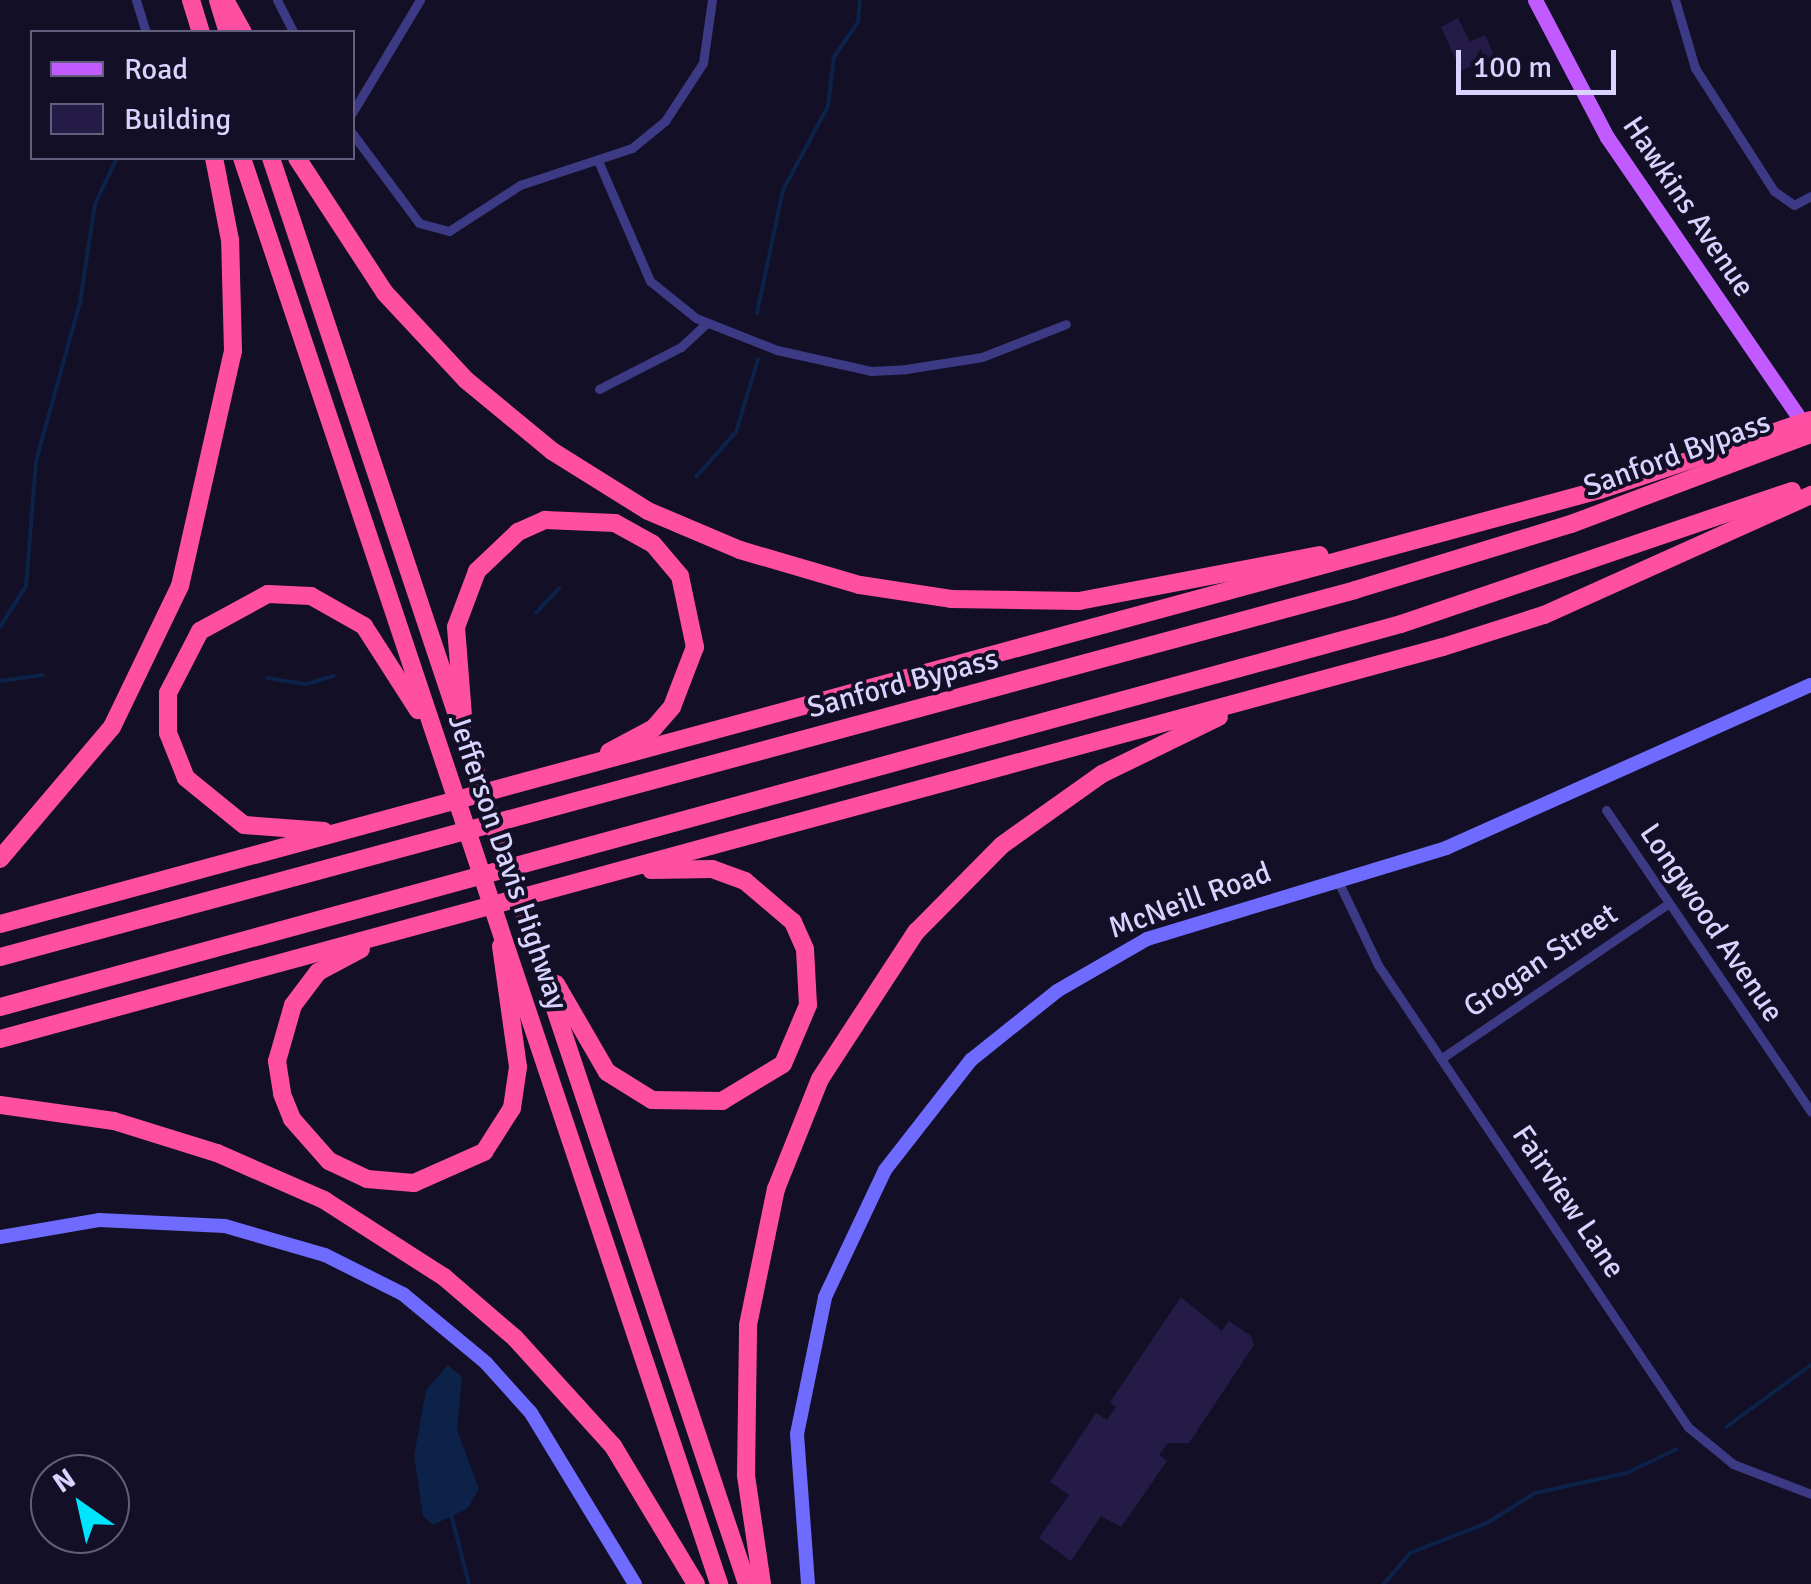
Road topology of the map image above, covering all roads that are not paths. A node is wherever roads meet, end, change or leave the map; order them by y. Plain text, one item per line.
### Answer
1 (136, 0) edge
2 (188, 0) edge
3 (221, 0) edge
4 (277, 0) edge
5 (420, 0) edge
6 (712, 0) edge
7 (1535, 0) edge
8 (1675, 0) edge
9 (145, 30) edge
10 (187, 30) edge
11 (201, 30) edge
12 (228, 30) edge
13 (242, 30) edge
14 (292, 30) edge
15 (355, 108) edge
16 (355, 137) edge
17 (214, 160) edge
18 (243, 160) edge
19 (272, 160) edge
20 (298, 160) edge
21 (598, 162) junction
22 (1811, 196) edge
23 (707, 324) junction
24 (1066, 324) dead end
25 (599, 389) dead end
26 (1811, 420) edge
27 (1811, 435) edge
28 (1811, 484) edge
29 (1811, 495) edge
30 (1439, 534) junction
31 (1354, 672) junction
32 (1811, 684) edge
33 (463, 726) junction
34 (434, 730) junction
35 (530, 782) junction
36 (1606, 810) dead end
37 (407, 818) junction
38 (0, 858) edge
39 (1338, 881) junction
40 (567, 884) junction
41 (1668, 904) junction
42 (448, 917) junction
43 (0, 924) edge
44 (501, 930) junction
45 (535, 950) junction
46 (0, 958) edge
47 (0, 1008) edge
48 (0, 1038) edge
49 (1442, 1058) junction
50 (0, 1105) edge
51 (1811, 1112) edge
52 (0, 1237) edge
53 (1811, 1494) edge
54 (634, 1584) edge
55 (696, 1584) edge
56 (719, 1584) edge
57 (747, 1584) edge
58 (762, 1584) edge
59 (808, 1584) edge

1 - 9 street
2 - 10 highway
2 - 11 highway
3 - 12 highway
3 - 13 highway
4 - 14 street
5 - 15 street
6 - 21 street
7 - 27 main road, Hawkins Avenue
8 - 22 street
16 - 21 street
17 - 38 highway
18 - 34 highway, Jefferson Davis Highway
19 - 33 highway, Jefferson Davis Highway
20 - 30 highway
21 - 23 street
23 - 24 street
23 - 25 street
26 - 30 highway
27 - 46 highway, Sanford Bypass
28 - 47 highway
29 - 31 highway
30 - 35 highway
31 - 40 highway
31 - 58 highway
32 - 39 street, McNeill Road
33 - 35 highway
33 - 45 highway, Jefferson Davis Highway
34 - 37 highway
34 - 44 highway, Jefferson Davis Highway
35 - 37 highway
36 - 41 street, Longwood Avenue
37 - 43 highway
39 - 49 street, Fairview Lane
39 - 59 street, McNeill Road
40 - 42 highway
40 - 45 highway
41 - 49 street, Grogan Street
41 - 51 street, Longwood Avenue
42 - 44 highway
42 - 48 highway
44 - 56 highway, Jefferson Davis Highway
45 - 57 highway, Jefferson Davis Highway
49 - 53 street, Fairview Lane
50 - 55 highway
52 - 54 street

